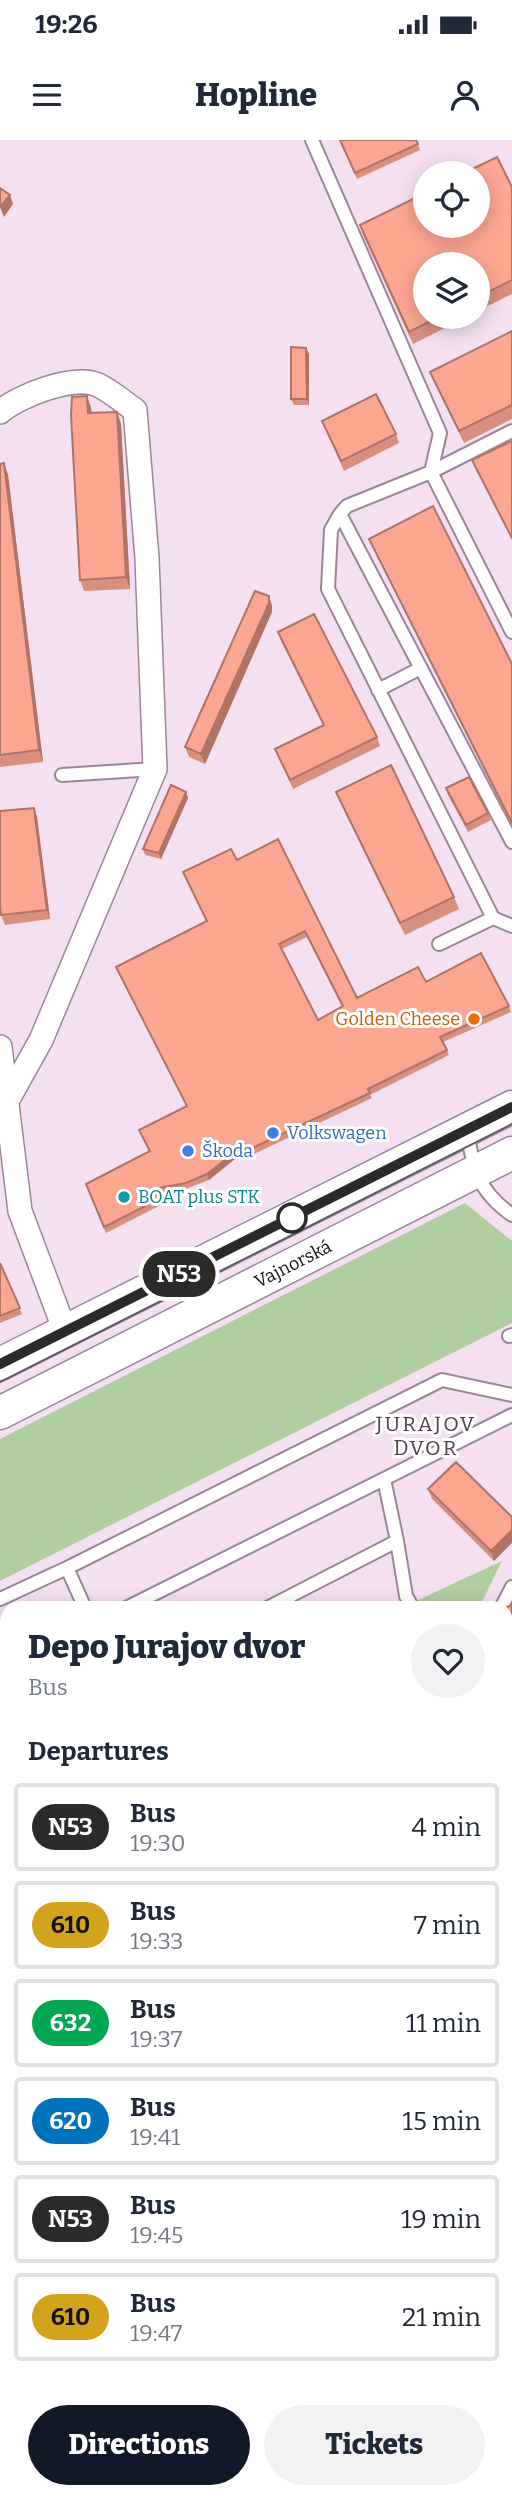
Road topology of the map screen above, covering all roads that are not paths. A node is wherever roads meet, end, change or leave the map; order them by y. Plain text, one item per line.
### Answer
1 (312, 140) edge
2 (0, 412) edge
3 (512, 431) edge
4 (430, 472) junction
5 (340, 514) junction
6 (512, 632) edge
7 (421, 668) junction
8 (378, 690) junction
9 (155, 769) junction
10 (62, 775) dead end
11 (512, 842) edge
12 (493, 918) junction
13 (512, 926) edge
14 (439, 944) dead end
15 (0, 1047) edge
16 (6, 1103) junction
17 (512, 1107) edge
18 (467, 1130) junction
19 (512, 1153) edge
20 (474, 1172) junction
21 (512, 1215) edge
22 (65, 1331) junction
23 (0, 1364) edge
24 (512, 1395) edge
25 (0, 1413) edge
26 (512, 1415) edge
27 (384, 1479) junction
28 (397, 1541) junction
29 (67, 1568) junction
30 (0, 1600) edge
31 (82, 1601) edge
32 (140, 1601) edge
33 (281, 1601) edge
34 (409, 1601) edge

1 - 4 lane
2 - 9 street
3 - 4 lane
4 - 5 lane
4 - 6 lane
5 - 7 lane
5 - 8 lane
7 - 8 lane
7 - 11 lane
8 - 12 lane
9 - 10 lane
9 - 16 street
12 - 13 lane
12 - 14 lane
15 - 16 street
16 - 22 street
17 - 18 main road
18 - 20 lane
18 - 22 main road
19 - 20 main road, Vajnorská
20 - 21 lane
20 - 25 main road, Vajnorská
22 - 23 main road
24 - 29 lane
26 - 27 lane
27 - 28 lane
27 - 32 lane
28 - 33 lane
28 - 34 lane
29 - 30 lane
29 - 31 lane

